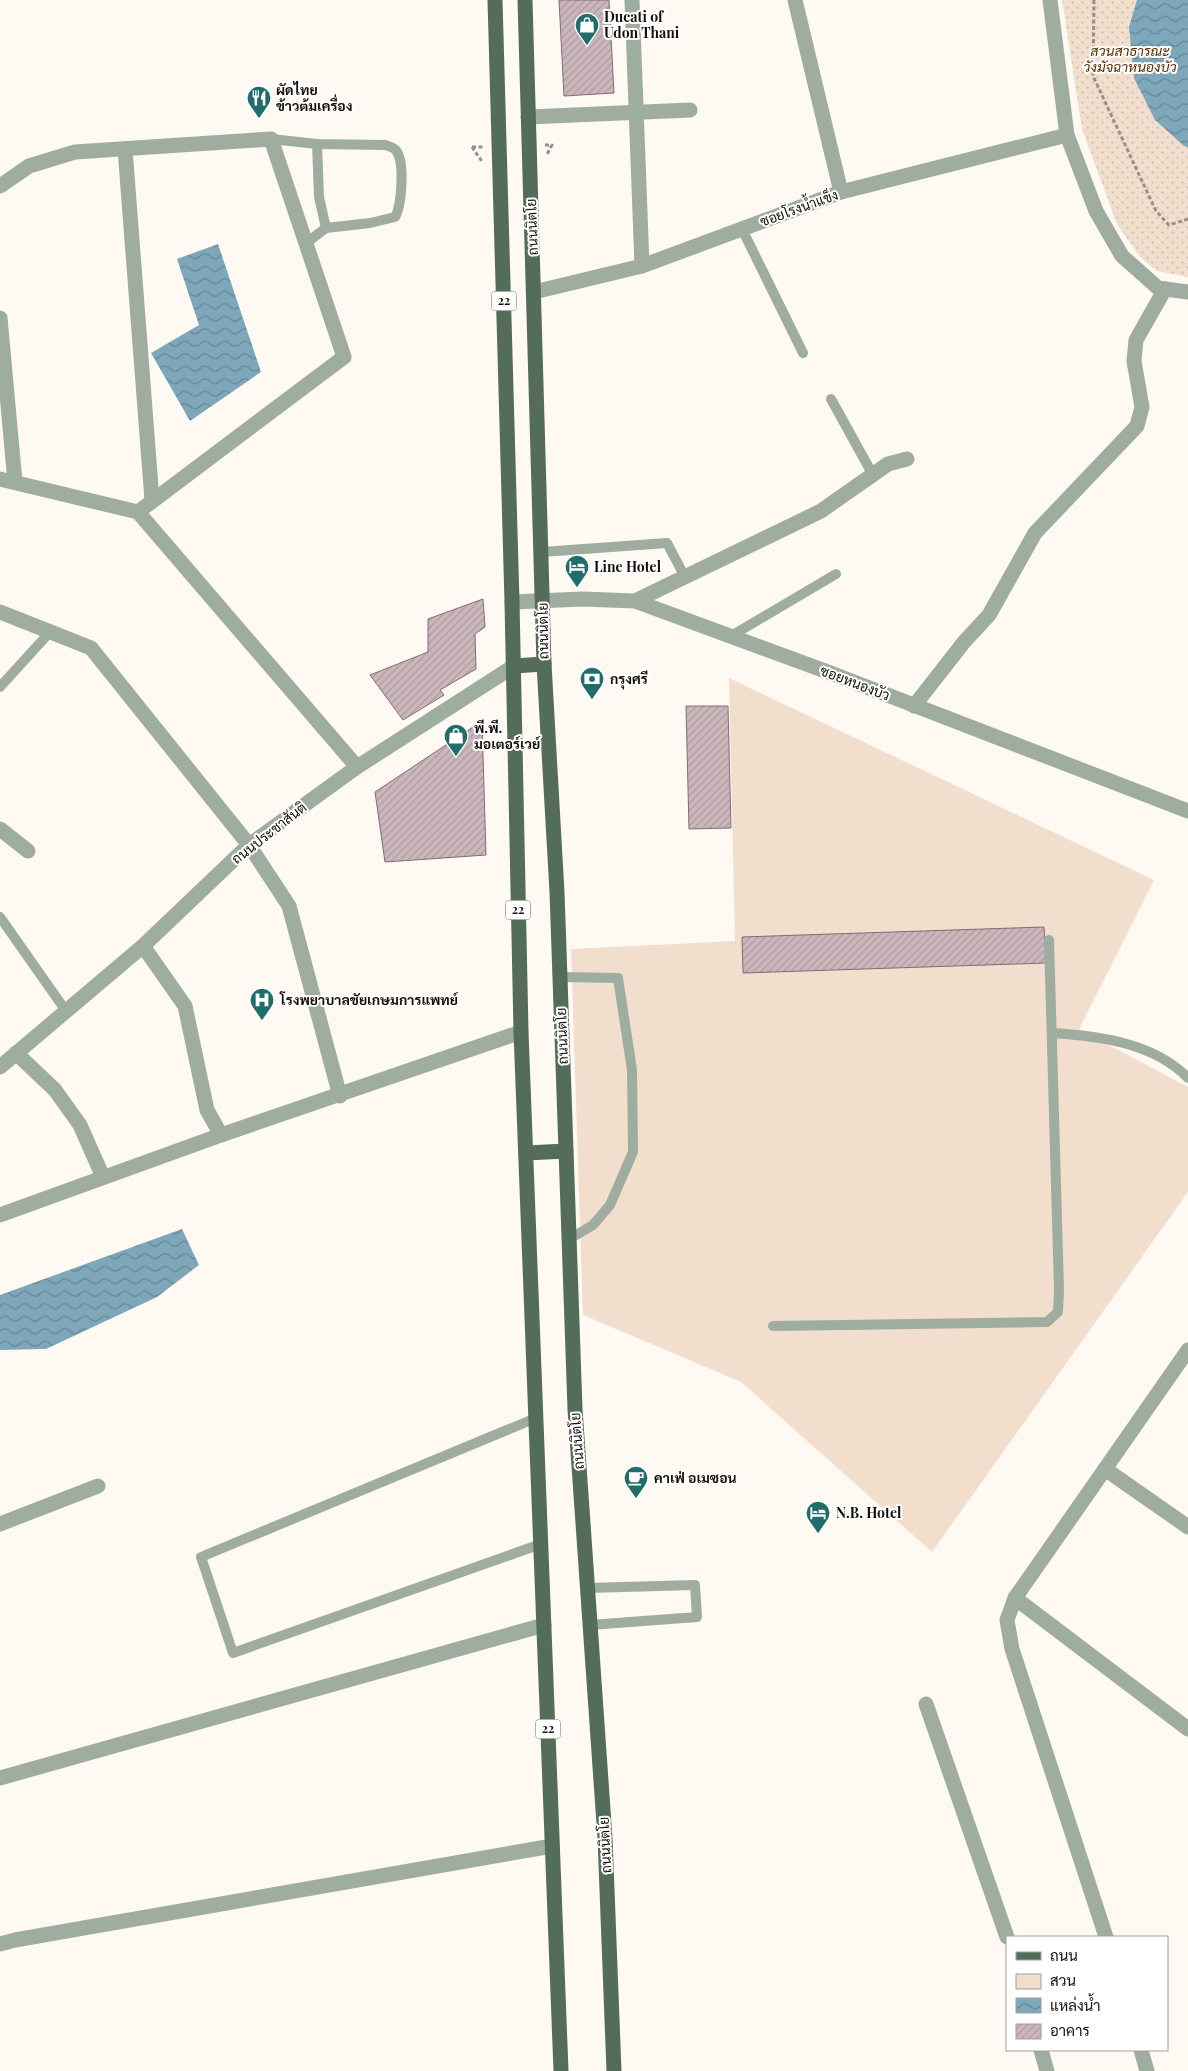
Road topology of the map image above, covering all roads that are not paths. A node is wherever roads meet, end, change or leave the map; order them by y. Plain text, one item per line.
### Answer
1 (495, 0) edge
2 (525, 0) edge
3 (632, 0) edge
4 (796, 0) edge
5 (1050, 0) edge
6 (690, 110) dead end
7 (636, 112) junction
8 (528, 117) junction
9 (1067, 134) junction
10 (271, 139) junction
11 (317, 144) junction
12 (125, 149) junction
13 (0, 186) edge
14 (841, 192) junction
15 (326, 228) junction
16 (742, 229) junction
17 (306, 243) junction
18 (642, 266) junction
19 (1165, 289) junction
20 (534, 292) junction
21 (1188, 292) edge
22 (0, 318) edge
23 (803, 353) dead end
24 (832, 398) dead end
25 (907, 459) dead end
26 (873, 475) junction
27 (0, 478) edge
28 (15, 482) junction
29 (152, 500) junction
30 (138, 512) junction
31 (542, 552) junction
32 (836, 574) dead end
33 (684, 577) junction
34 (543, 600) junction
35 (512, 602) junction
36 (635, 602) junction
37 (0, 612) edge
38 (50, 632) junction
39 (731, 636) junction
40 (544, 664) junction
41 (514, 666) junction
42 (0, 687) edge
43 (914, 706) junction
44 (357, 768) junction
45 (1188, 812) edge
46 (0, 829) edge
47 (249, 845) junction
48 (28, 851) dead end
49 (0, 917) edge
50 (1049, 940) dead end
51 (143, 946) junction
52 (560, 977) junction
53 (66, 1011) junction
54 (520, 1032) junction
55 (1052, 1033) junction
56 (16, 1053) junction
57 (0, 1067) edge
58 (1188, 1078) edge
59 (340, 1096) junction
60 (221, 1135) junction
61 (566, 1151) junction
62 (526, 1153) junction
63 (103, 1177) junction
64 (0, 1214) edge
65 (571, 1238) junction
66 (773, 1326) dead end
67 (1188, 1350) edge
68 (536, 1418) junction
69 (1105, 1469) junction
70 (98, 1486) dead end
71 (0, 1524) edge
72 (1188, 1527) edge
73 (541, 1544) junction
74 (588, 1588) junction
75 (1015, 1598) junction
76 (544, 1625) junction
77 (590, 1625) junction
78 (926, 1704) dead end
79 (1188, 1729) edge
80 (0, 1778) edge
81 (552, 1846) junction
82 (1007, 1936) edge
83 (1106, 1936) edge
84 (0, 1944) edge
85 (1041, 2051) edge
86 (1141, 2051) edge
87 (561, 2071) edge
88 (614, 2071) edge
89 (1047, 2071) edge
90 (1147, 2071) edge

1 - 35 main road, 22
2 - 8 main road, ถนนนิตโย / 22
3 - 7 street
4 - 14 street
5 - 9 street
6 - 7 street
7 - 8 street
7 - 18 street
8 - 20 main road, ถนนนิตโย / 22
9 - 14 street, ซอยโรงน้ำแข็ง
9 - 19 street
10 - 11 lane
10 - 12 street
10 - 17 street
11 - 15 lane
11 - 15 lane
12 - 13 street
12 - 29 street
14 - 16 street, ซอยโรงน้ำแข็ง
15 - 17 lane
16 - 18 street, ซอยโรงน้ำแข็ง
16 - 23 lane
17 - 29 street
18 - 20 street, ซอยโรงน้ำแข็ง
19 - 21 street
19 - 43 street
20 - 31 main road, ถนนนิตโย / 22
22 - 28 street
24 - 26 lane
25 - 26 street
26 - 33 street
27 - 28 street
28 - 30 street
29 - 30 street
30 - 44 street
31 - 33 lane
31 - 34 main road, ถนนนิตโย / 22
32 - 39 lane
33 - 36 street
34 - 35 street, ซอยหนองบัว
34 - 36 street, ซอยหนองบัว
34 - 40 main road, ถนนนิตโย / 22
35 - 41 main road, 22
36 - 39 street, ซอยหนองบัว
37 - 38 street
38 - 42 lane
38 - 47 street
39 - 43 street, ซอยหนองบัว
40 - 41 main road, ถนนประชาสันติ
40 - 52 main road, ถนนนิตโย / 22
41 - 44 street, ถนนประชาสันติ
41 - 54 main road, 22
43 - 45 street, ซอยหนองบัว
44 - 47 street, ถนนประชาสันติ
46 - 48 street
47 - 51 street, ถนนประชาสันติ
47 - 59 street
49 - 53 lane
50 - 55 lane
51 - 53 street, ถนนประชาสันติ
51 - 60 street
52 - 61 main road, ถนนนิตโย / 22
52 - 65 lane
53 - 56 street, ถนนประชาสันติ
54 - 59 street
54 - 62 main road, 22
55 - 58 lane
55 - 66 lane
56 - 57 street, ถนนประชาสันติ
56 - 63 street
59 - 60 street
60 - 63 street
61 - 62 main road
61 - 65 main road, ถนนนิตโย / 22
62 - 68 main road, 22
63 - 64 street
65 - 74 main road, ถนนนิตโย / 22
67 - 69 street
68 - 73 main road, 22
68 - 73 lane
69 - 72 street
69 - 75 street
70 - 71 street
73 - 76 main road, 22
74 - 77 main road, ถนนนิตโย / 22
74 - 77 lane
75 - 79 street
75 - 83 street
76 - 80 street
76 - 81 main road, 22
77 - 88 main road, ถนนนิตโย / 22
78 - 82 street
81 - 84 street
81 - 87 main road, 22
85 - 89 street
86 - 90 street

